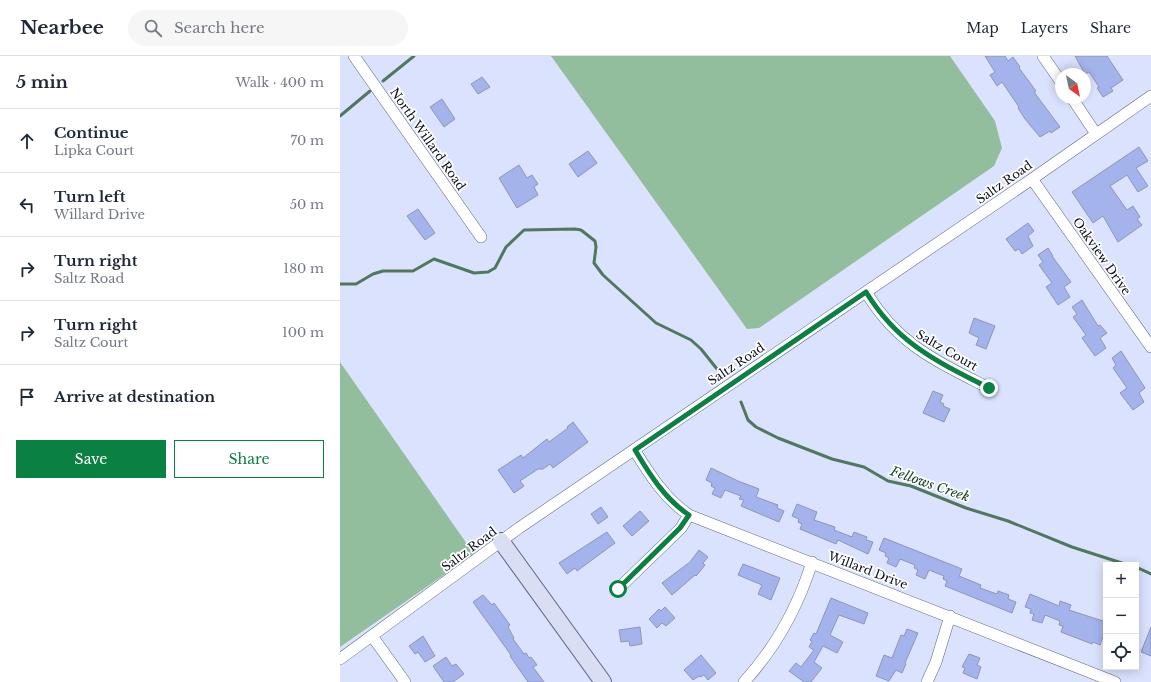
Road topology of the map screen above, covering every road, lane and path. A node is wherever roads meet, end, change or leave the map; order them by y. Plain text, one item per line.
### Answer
1 (354, 56) edge
2 (1044, 56) edge
3 (1055, 73) edge
4 (1151, 96) edge
5 (1076, 104) edge
6 (1096, 134) junction
7 (1032, 179) junction
8 (481, 237) dead end
9 (866, 292) junction
10 (1151, 347) edge
11 (989, 388) dead end
12 (635, 450) junction
13 (689, 515) junction
14 (501, 541) junction
15 (812, 562) junction
16 (618, 589) dead end
17 (950, 616) junction
18 (372, 636) junction
19 (340, 659) edge
20 (1083, 676) edge
21 (405, 682) edge
22 (603, 682) edge
23 (744, 682) edge
24 (927, 682) edge
25 (1115, 682) edge

1 - 8 street, North Willard Road
2 - 3 street
4 - 6 street, Saltz Road
5 - 6 street
6 - 7 street, Saltz Road
7 - 9 street, Saltz Road
7 - 10 street, Oakview Drive
9 - 11 street, Saltz Court
9 - 12 street, Saltz Road
12 - 13 street, Willard Drive
12 - 14 street, Saltz Road
13 - 15 street, Willard Drive
13 - 16 street
14 - 18 street, Saltz Road
14 - 22 street
15 - 17 street, Willard Drive
15 - 23 street
17 - 20 street, Willard Drive
17 - 24 street
18 - 19 street, Saltz Road
18 - 21 street
20 - 25 street, Willard Drive

